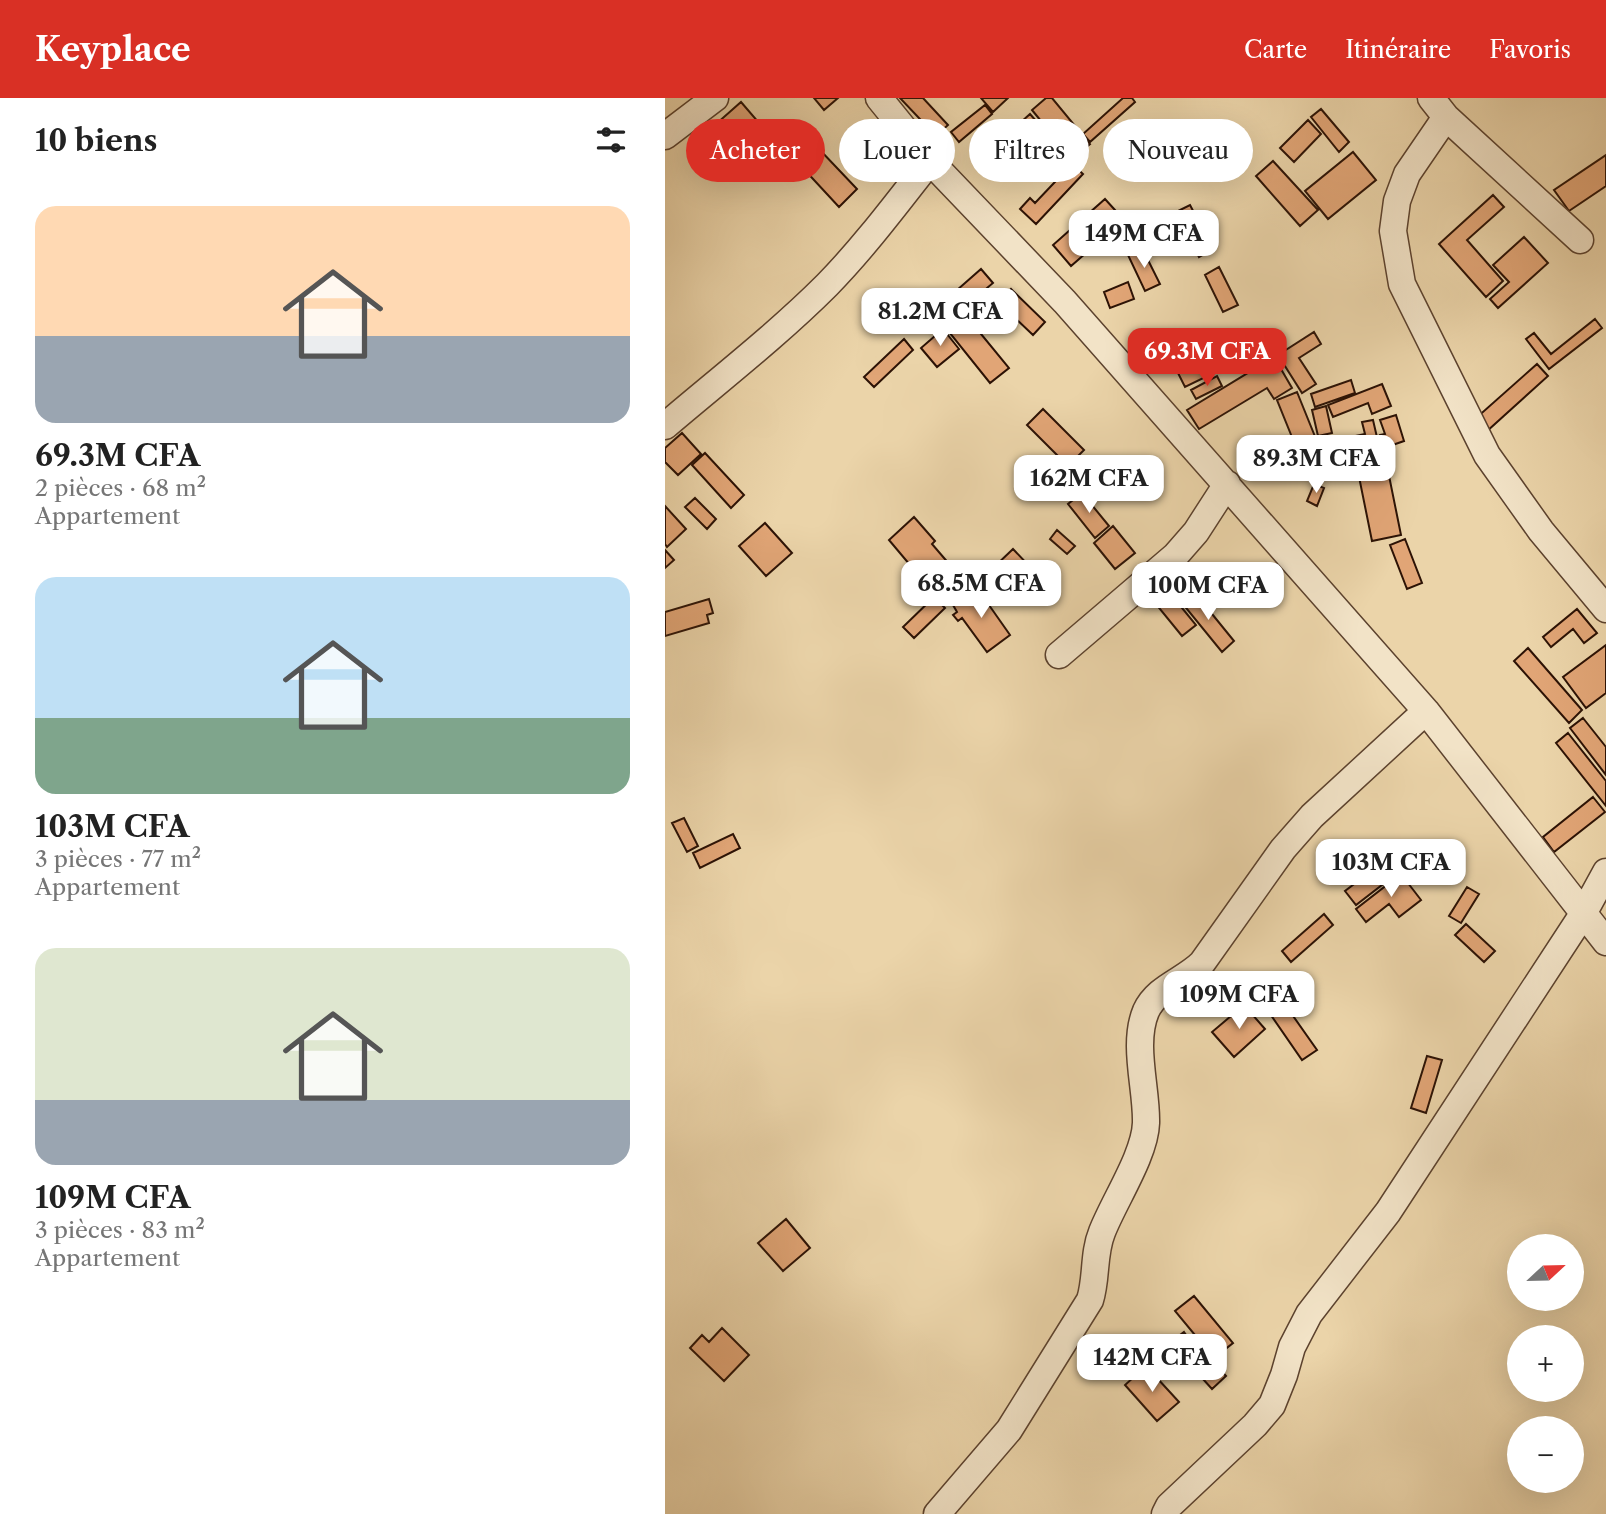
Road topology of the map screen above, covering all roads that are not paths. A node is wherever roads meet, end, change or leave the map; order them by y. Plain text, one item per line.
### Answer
1 (715, 98) edge
2 (879, 98) edge
3 (1439, 108) edge
4 (896, 119) edge
5 (665, 136) edge
6 (914, 182) edge
7 (950, 182) edge
8 (1580, 240) dead end
9 (665, 426) edge
10 (1227, 484) junction
11 (1606, 609) edge
12 (1059, 655) dead end
13 (1426, 711) junction
14 (1606, 872) edge
15 (1583, 914) junction
16 (1606, 942) edge
17 (937, 1514) edge
18 (1164, 1514) edge

1 - 5 street
2 - 4 street
3 - 8 street
3 - 11 street
6 - 9 street
7 - 10 street
10 - 12 street
10 - 13 street
13 - 15 street
13 - 17 street
14 - 15 street
15 - 16 street
15 - 18 street

